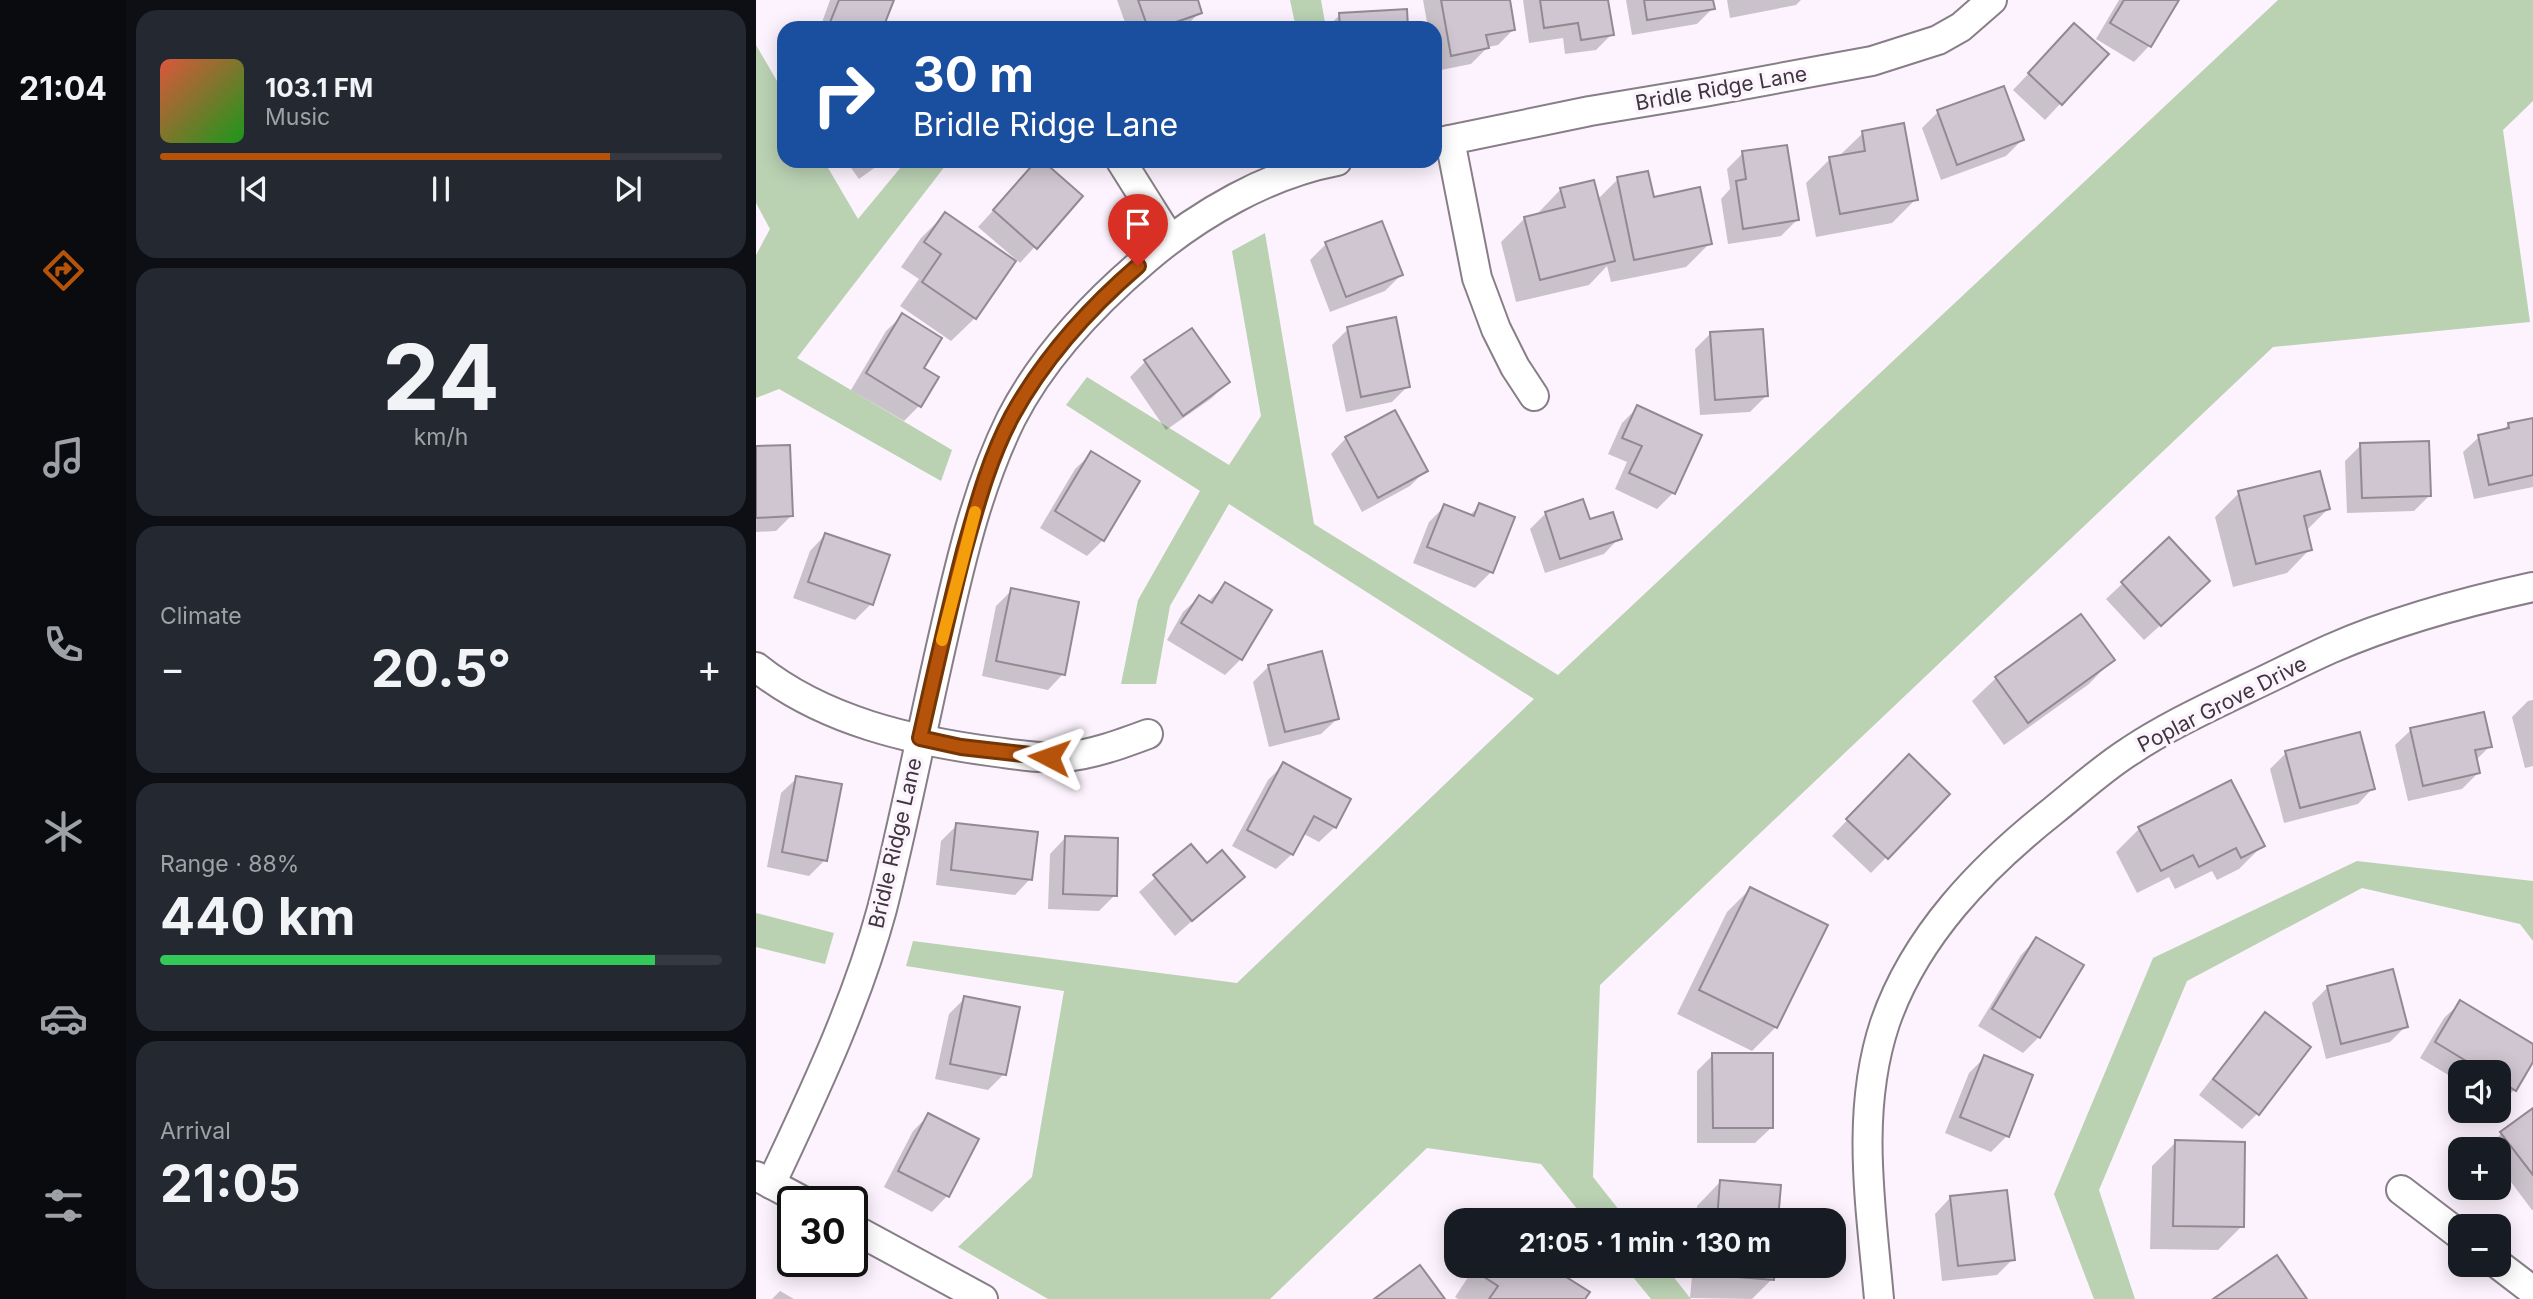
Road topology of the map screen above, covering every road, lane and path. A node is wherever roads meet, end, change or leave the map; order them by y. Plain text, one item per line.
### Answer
1 (1992, 0) edge
2 (1443, 141) edge
3 (1125, 168) edge
4 (1307, 168) edge
5 (1170, 239) junction
6 (1534, 396) dead end
7 (2533, 587) edge
8 (756, 667) edge
9 (1147, 734) dead end
10 (920, 738) junction
11 (764, 1180) edge
12 (2401, 1190) dead end
13 (2448, 1226) edge
14 (868, 1237) edge
15 (2511, 1274) edge
16 (2533, 1291) edge
17 (983, 1299) edge
18 (1879, 1299) edge

1 - 2 street, Bridle Ridge Lane
2 - 6 street
3 - 5 street
4 - 5 street, Bridle Ridge Lane
5 - 10 street, Bridle Ridge Lane
7 - 18 street, Poplar Grove Drive
8 - 10 street
9 - 10 street
10 - 11 street, Bridle Ridge Lane
12 - 13 street
14 - 17 street
15 - 16 street

